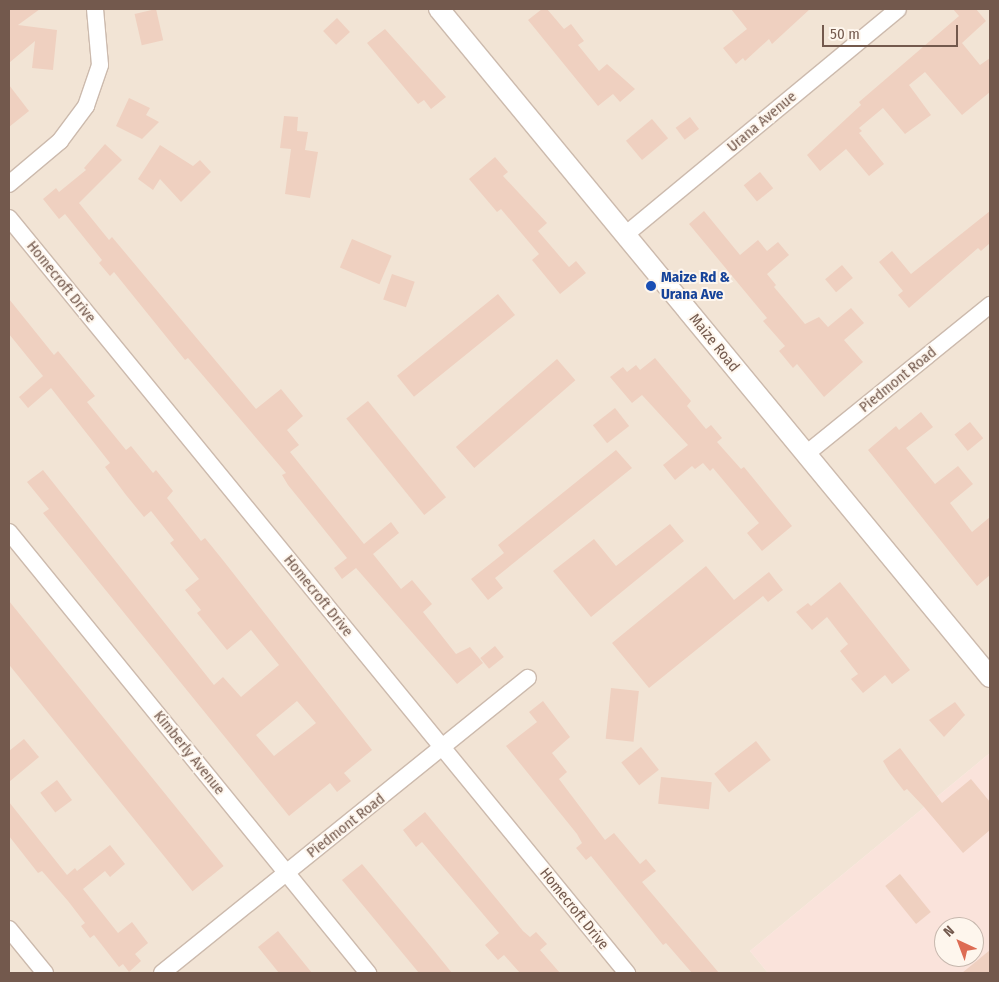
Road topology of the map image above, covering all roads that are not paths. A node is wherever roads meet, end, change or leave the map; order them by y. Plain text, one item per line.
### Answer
1 (95, 9) edge
2 (439, 9) edge
3 (898, 9) edge
4 (9, 184) edge
5 (9, 218) edge
6 (625, 235) junction
7 (990, 304) edge
8 (806, 454) junction
9 (9, 532) edge
10 (990, 677) edge
11 (528, 678) dead end
12 (443, 749) junction
13 (287, 872) junction
14 (9, 929) edge
15 (45, 973) edge
16 (162, 973) edge
17 (368, 973) edge
18 (627, 973) edge

1 - 4 street
2 - 6 street, Maize Road
3 - 6 street, Urana Avenue
5 - 12 street, Homecroft Drive
6 - 8 street, Maize Road
7 - 8 street, Piedmont Road
8 - 10 street, Maize Road
9 - 13 street, Kimberly Avenue
11 - 12 street, Piedmont Road
12 - 13 street, Piedmont Road
12 - 18 street, Homecroft Drive
13 - 16 street, Piedmont Road
13 - 17 street, Kimberly Avenue
14 - 15 street

